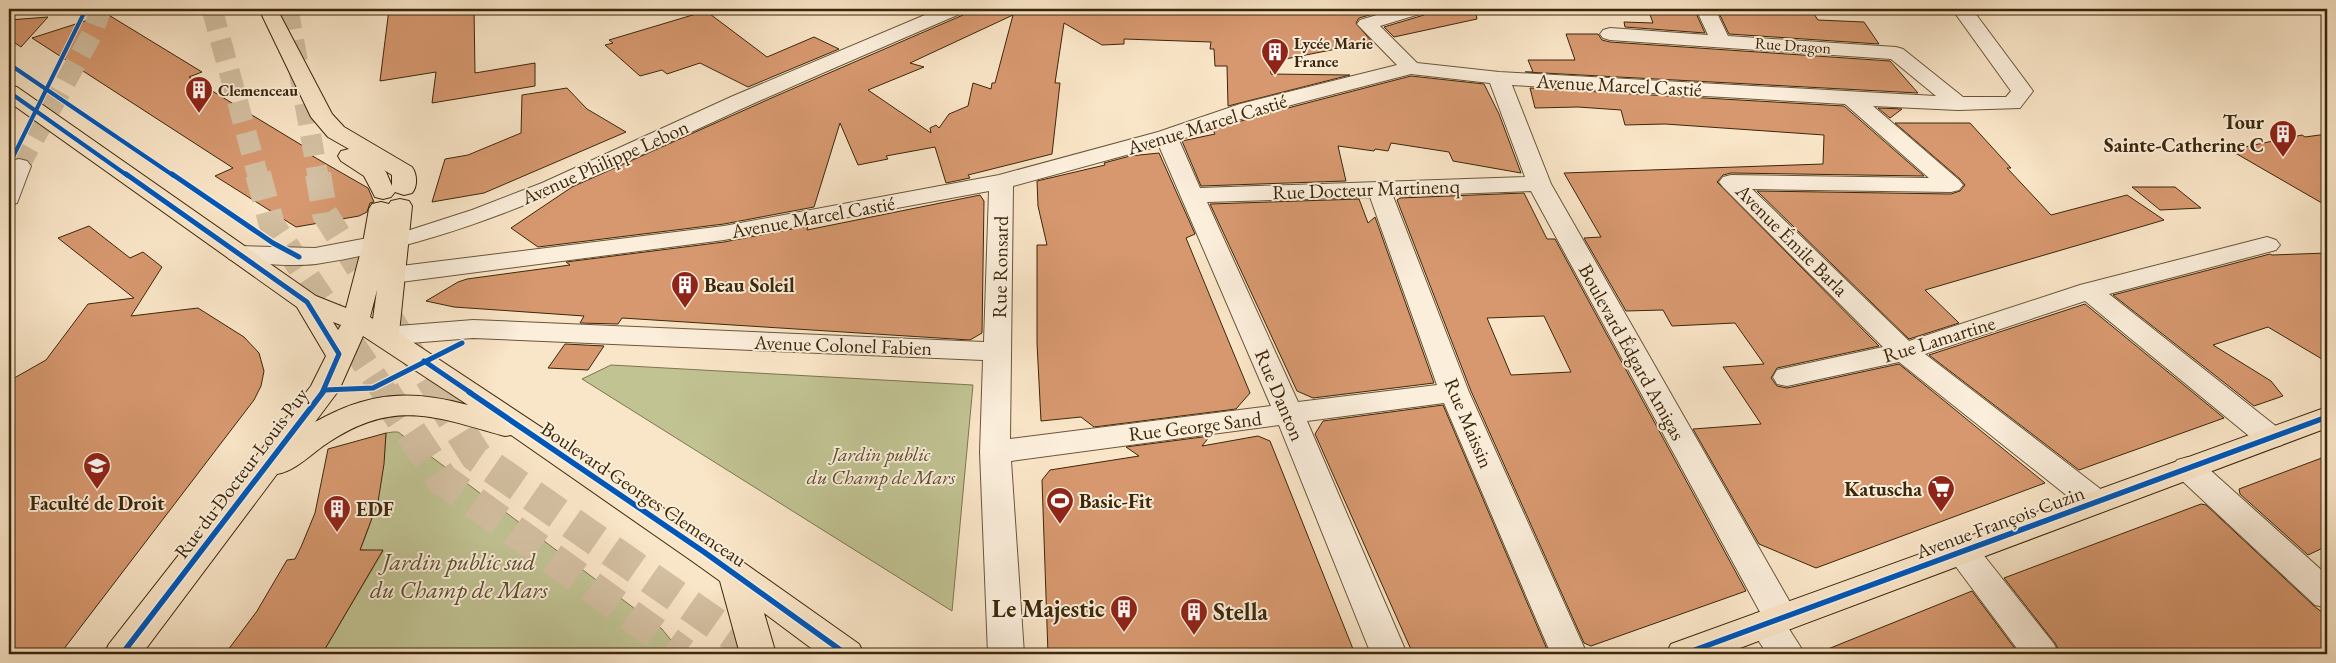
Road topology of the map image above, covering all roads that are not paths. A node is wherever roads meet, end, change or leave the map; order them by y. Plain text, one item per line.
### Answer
1 (250, 9) edge
2 (268, 9) edge
3 (955, 9) edge
4 (1416, 9) edge
5 (1706, 9) edge
6 (1962, 9) edge
7 (1610, 34) dead end
8 (1720, 40) junction
9 (1411, 68) junction
10 (1499, 78) junction
11 (9, 92) edge
12 (1851, 98) junction
13 (1958, 104) junction
14 (1166, 138) junction
15 (19, 166) tunnel mouth
16 (1001, 182) junction
17 (1539, 184) junction
18 (1379, 189) junction
19 (1193, 194) junction
20 (9, 198) edge
21 (392, 199) junction
22 (386, 241) junction
23 (2268, 245) dead end
24 (238, 254) junction
25 (393, 275) junction
26 (2089, 291) junction
27 (307, 302) junction
28 (356, 321) junction
29 (385, 336) junction
30 (998, 352) junction
31 (1904, 352) junction
32 (339, 354) junction
33 (1787, 377) dead end
34 (1454, 392) junction
35 (1289, 414) junction
36 (2327, 417) edge
37 (528, 432) junction
38 (2272, 438) junction
39 (995, 452) junction
40 (2188, 468) junction
41 (256, 481) junction
42 (2096, 502) junction
43 (1962, 552) junction
44 (735, 574) junction
45 (2327, 595) edge
46 (1774, 621) junction
47 (122, 654) edge
48 (758, 654) edge
49 (846, 654) edge
50 (1006, 654) edge
51 (1389, 654) edge
52 (1569, 654) edge
53 (1684, 654) edge
54 (1787, 654) edge
55 (2042, 654) edge

1 - 21 main road
2 - 21 main road
3 - 22 street, Avenue Philippe Lebon
4 - 9 street
5 - 8 street
6 - 13 street, Avenue Marcel Castié
7 - 8 street, Rue Dragon
8 - 13 street, Rue Dragon
9 - 10 street, Avenue Marcel Castié
9 - 14 street, Avenue Marcel Castié
10 - 12 street, Avenue Marcel Castié
10 - 17 street, Boulevard Édgard Amigas
11 - 24 main road
12 - 13 street, Avenue Marcel Castié
12 - 31 street, Avenue Émile Barla
14 - 16 street, Avenue Marcel Castié
14 - 19 street, Rue Danton
15 - 20 street
16 - 25 street, Avenue Marcel Castié
16 - 30 street, Rue Ronsard
17 - 18 street, Rue Docteur Martinenq
17 - 46 street, Boulevard Édgard Amigas
18 - 19 street, Rue Docteur Martinenq
18 - 34 street, Rue Maissin
19 - 35 street, Rue Danton
21 - 22 main road
22 - 24 street, Avenue Philippe Lebon
22 - 25 main road
22 - 28 main road, Rue du Docteur Louis Puy
23 - 26 street, Rue Lamartine
24 - 27 main road
25 - 29 main road
26 - 31 street, Rue Lamartine
26 - 38 street
27 - 28 main road, Boulevard Georges Clemenceau
27 - 32 main road
28 - 29 main road, Boulevard Georges Clemenceau
28 - 32 main road, Rue du Docteur Louis Puy
29 - 30 street, Avenue Colonel Fabien
29 - 37 main road, Boulevard Georges Clemenceau
30 - 39 street
31 - 33 street, Rue Lamartine
31 - 42 street, Avenue Émile Barla
32 - 41 main road, Rue du Docteur Louis Puy
34 - 35 street, Rue George Sand
34 - 52 street, Rue Maissin
35 - 39 street, Rue George Sand
35 - 51 street, Rue Danton
36 - 38 main road, Avenue François Cuzin
37 - 41 main road, Rue du Docteur Louis Puy
37 - 44 main road, Boulevard Georges Clemenceau
38 - 40 main road, Avenue François Cuzin
39 - 50 street
40 - 42 main road, Avenue François Cuzin
40 - 45 street
41 - 47 main road, Rue du Docteur Louis Puy
42 - 43 main road, Avenue François Cuzin
43 - 46 main road, Avenue François Cuzin
43 - 55 street
44 - 48 main road
44 - 49 main road, Boulevard Georges Clemenceau
46 - 53 main road, Avenue François Cuzin
46 - 54 street, Boulevard Édgard Amigas

